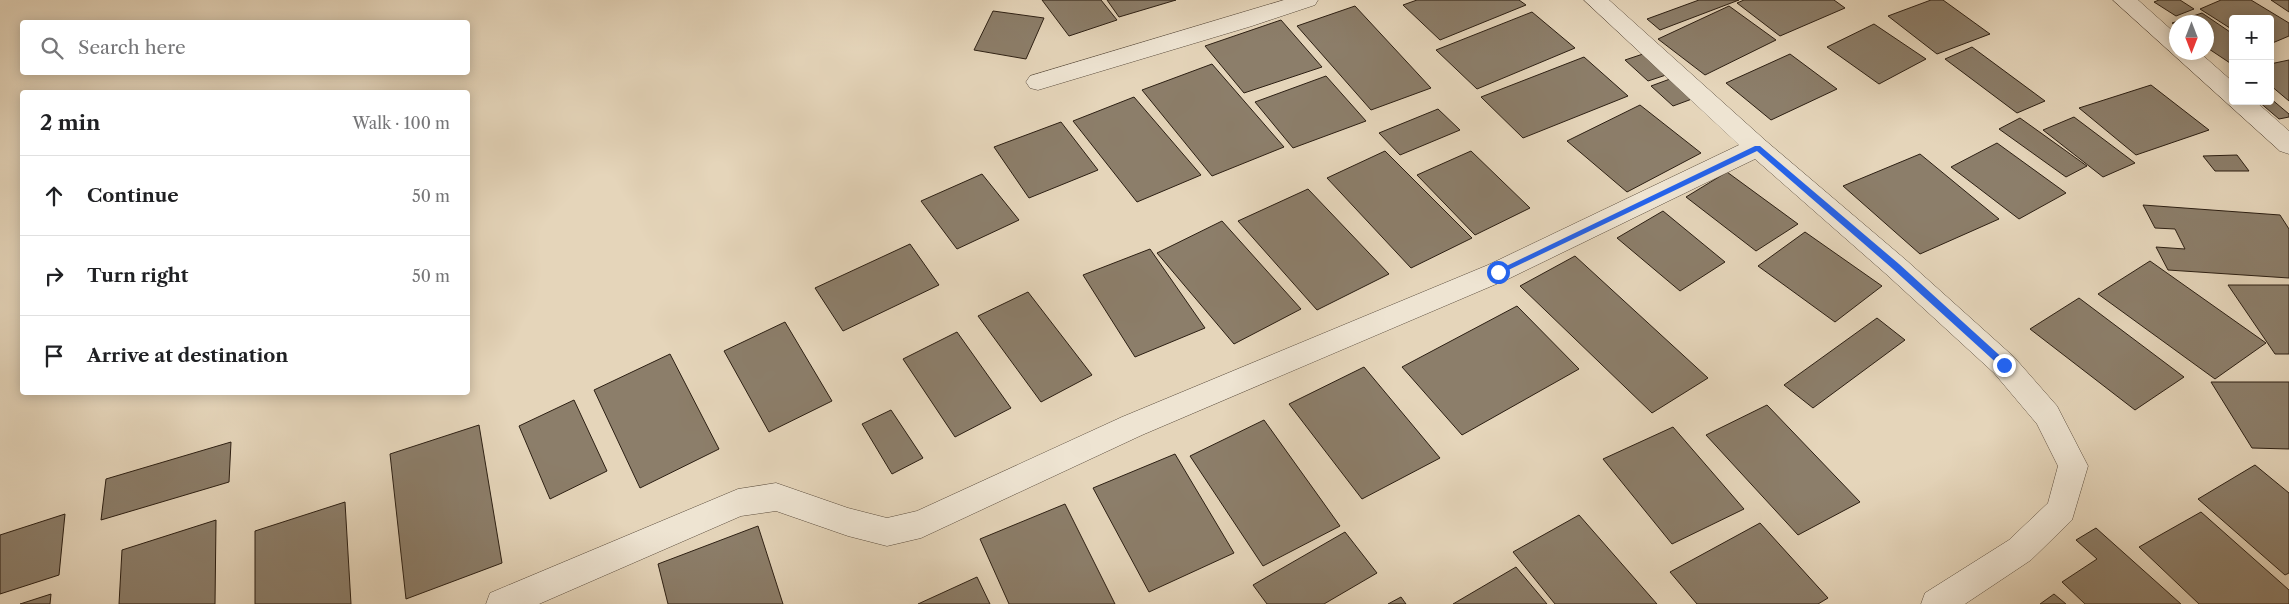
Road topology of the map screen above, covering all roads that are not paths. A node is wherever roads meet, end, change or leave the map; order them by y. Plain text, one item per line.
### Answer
1 (1307, 0) edge
2 (1595, 0) edge
3 (2124, 0) edge
4 (2169, 40) edge
5 (2193, 60) edge
6 (1038, 82) dead end
7 (2229, 92) edge
8 (2244, 105) edge
9 (2289, 145) edge
10 (1757, 148) junction
11 (502, 604) edge
12 (1937, 604) edge

1 - 6 street
2 - 10 street
3 - 4 street
5 - 7 street
8 - 9 street
10 - 11 street
10 - 12 street

